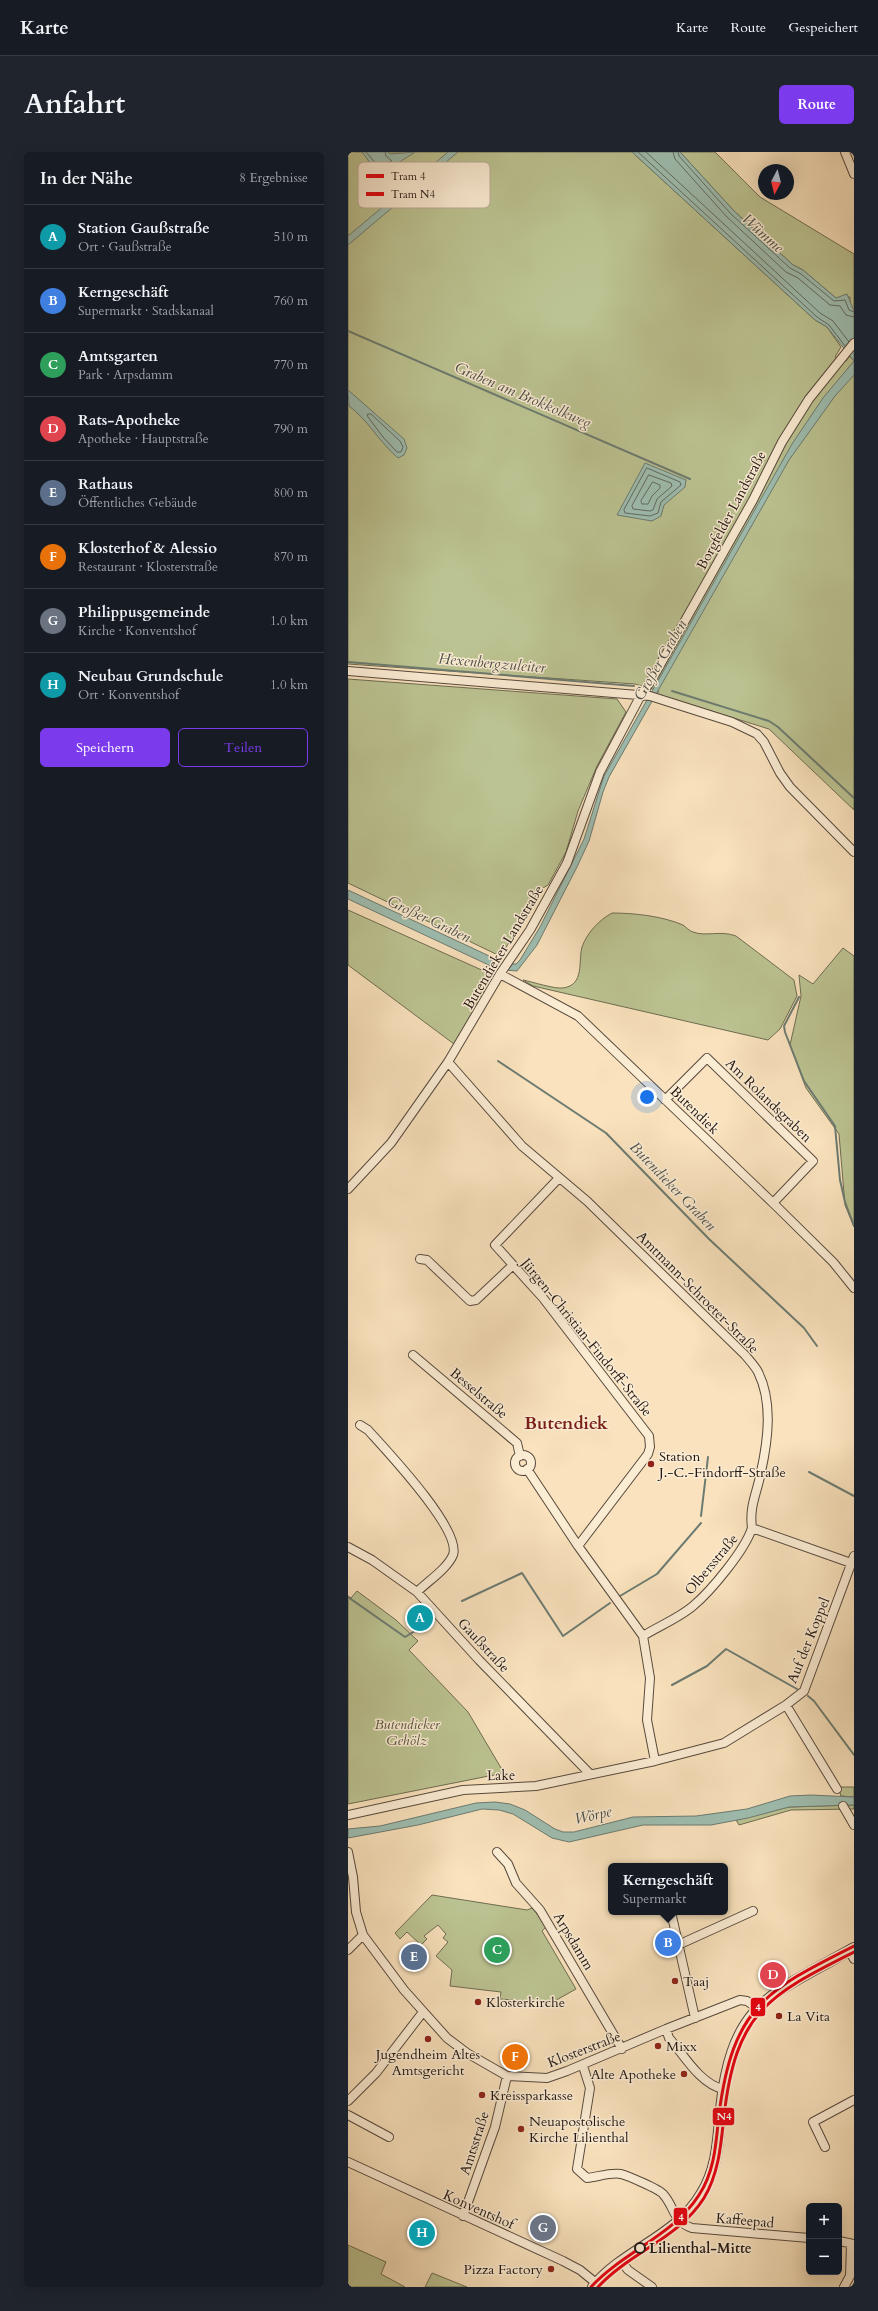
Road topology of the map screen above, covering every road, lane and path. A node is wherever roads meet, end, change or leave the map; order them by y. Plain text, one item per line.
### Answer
1 (845, 152) edge
2 (854, 174) edge
3 (854, 343) edge
4 (348, 671) edge
5 (641, 695) junction
6 (854, 852) edge
7 (500, 974) junction
8 (448, 1062) junction
9 (665, 1100) junction
10 (559, 1178) junction
11 (348, 1189) edge
12 (773, 1203) junction
13 (420, 1259) dead end
14 (513, 1265) junction
15 (854, 1288) edge
16 (413, 1356) dead end
17 (360, 1426) dead end
18 (752, 1528) junction
19 (578, 1546) junction
20 (348, 1547) edge
21 (853, 1560) edge
22 (417, 1592) junction
23 (643, 1636) junction
24 (786, 1705) junction
25 (655, 1760) junction
26 (590, 1774) junction
27 (837, 1789) dead end
28 (843, 1806) dead end
29 (348, 1816) edge
30 (854, 1825) edge
31 (348, 1852) edge
32 (496, 1852) dead end
33 (753, 1911) dead end
34 (672, 1915) edge
35 (363, 1935) junction
36 (678, 1944) junction
37 (348, 1950) edge
38 (852, 1953) edge
39 (757, 2008) junction
40 (423, 2012) junction
41 (695, 2018) junction
42 (666, 2029) junction
43 (622, 2049) junction
44 (583, 2066) junction
45 (507, 2076) junction
46 (723, 2089) junction
47 (854, 2100) edge
48 (348, 2101) edge
49 (348, 2115) edge
50 (389, 2137) dead end
51 (825, 2147) dead end
52 (348, 2162) edge
53 (463, 2216) junction
54 (680, 2221) junction
55 (806, 2238) edge
56 (842, 2242) edge
57 (853, 2244) edge
58 (621, 2261) junction
59 (595, 2285) edge
60 (652, 2287) edge
61 (844, 2287) edge

1 - 2 street
3 - 5 street, Borgfelder Landstraße
4 - 5 street
5 - 6 street
5 - 7 street, Butendieker Landstraße
7 - 8 street, Butendieker Landstraße
7 - 9 street, Butendiek
8 - 10 street, Amtmann-Schroeter-Straße
8 - 11 street, Butendieker Landstraße
9 - 12 street, Butendiek
9 - 12 street, Am Rolandsgraben
10 - 14 street, Jürgen-Christian-Findorff-Straße
10 - 18 street, Amtmann-Schroeter-Straße
12 - 15 street, Butendiek
13 - 14 street
14 - 19 street, Jürgen-Christian-Findorff-Straße
16 - 19 street, Besselstraße
17 - 22 street
18 - 21 street
18 - 23 street, Olbersstraße
19 - 23 street
20 - 22 street, Gaußstraße
21 - 24 street, Auf der Koppel
22 - 26 street, Gaußstraße
23 - 25 street
24 - 25 street, Auf der Koppel
24 - 27 street
25 - 26 street, Lake
26 - 29 street, Lake
28 - 30 street
31 - 35 street, Klosterstraße
32 - 43 street, Arpsdamm
33 - 36 street
34 - 36 street
35 - 37 street
35 - 40 street, Klosterstraße
36 - 41 street
38 - 39 street
39 - 41 street, Klosterstraße
39 - 46 street
40 - 45 street, Klosterstraße
40 - 48 street
41 - 42 street, Klosterstraße
42 - 43 street, Klosterstraße
42 - 46 street
43 - 44 street, Klosterstraße
44 - 45 street, Klosterstraße
44 - 54 street
45 - 53 street, Amtsstraße
46 - 54 street
47 - 51 street
49 - 50 street
52 - 53 street, Konventshof
53 - 59 street, Konventshof
54 - 55 street, Kaffeepad
54 - 58 street
56 - 57 street
57 - 61 street
58 - 59 street
58 - 60 street

